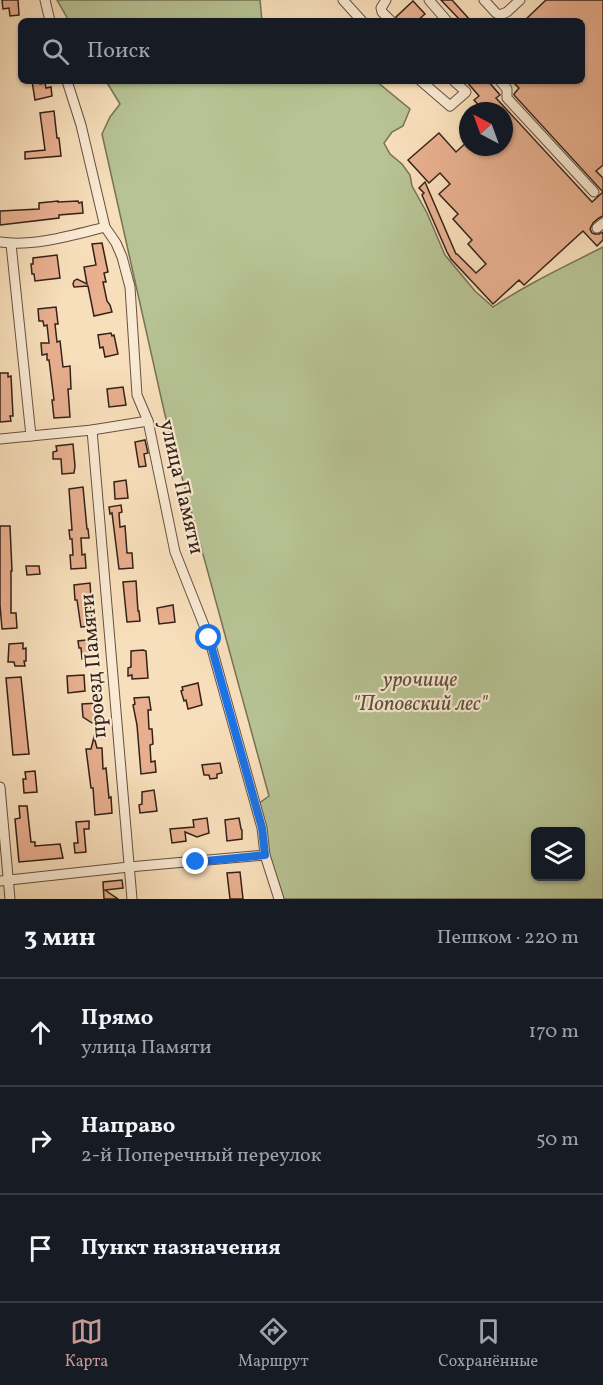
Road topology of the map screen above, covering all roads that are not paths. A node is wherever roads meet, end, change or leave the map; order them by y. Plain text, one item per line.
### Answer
1 (45, 0) edge
2 (343, 0) edge
3 (386, 0) edge
4 (429, 0) edge
5 (484, 0) edge
6 (520, 0) edge
7 (49, 18) edge
8 (359, 18) edge
9 (388, 18) edge
10 (444, 18) edge
11 (68, 84) edge
12 (424, 84) edge
13 (457, 84) edge
14 (503, 84) edge
15 (594, 192) dead end
16 (105, 227) junction
17 (0, 242) edge
18 (11, 244) junction
19 (148, 421) junction
20 (92, 430) junction
21 (31, 435) junction
22 (0, 439) edge
23 (0, 787) edge
24 (265, 855) junction
25 (129, 867) junction
26 (5, 880) edge
27 (10, 899) edge
28 (132, 899) edge
29 (279, 899) edge

1 - 7 street
2 - 8 street
3 - 9 street
4 - 10 street
5 - 6 street
11 - 16 street, улица Памяти
12 - 13 street
14 - 15 street
16 - 18 street
16 - 19 street, улица Памяти
17 - 18 street
18 - 21 street
19 - 20 street
19 - 24 street, улица Памяти
20 - 21 street
20 - 25 street, проезд Памяти
21 - 22 street
23 - 26 street
24 - 25 street
24 - 29 street, улица Памяти
25 - 26 street
25 - 28 street, проезд Памяти
26 - 27 street

